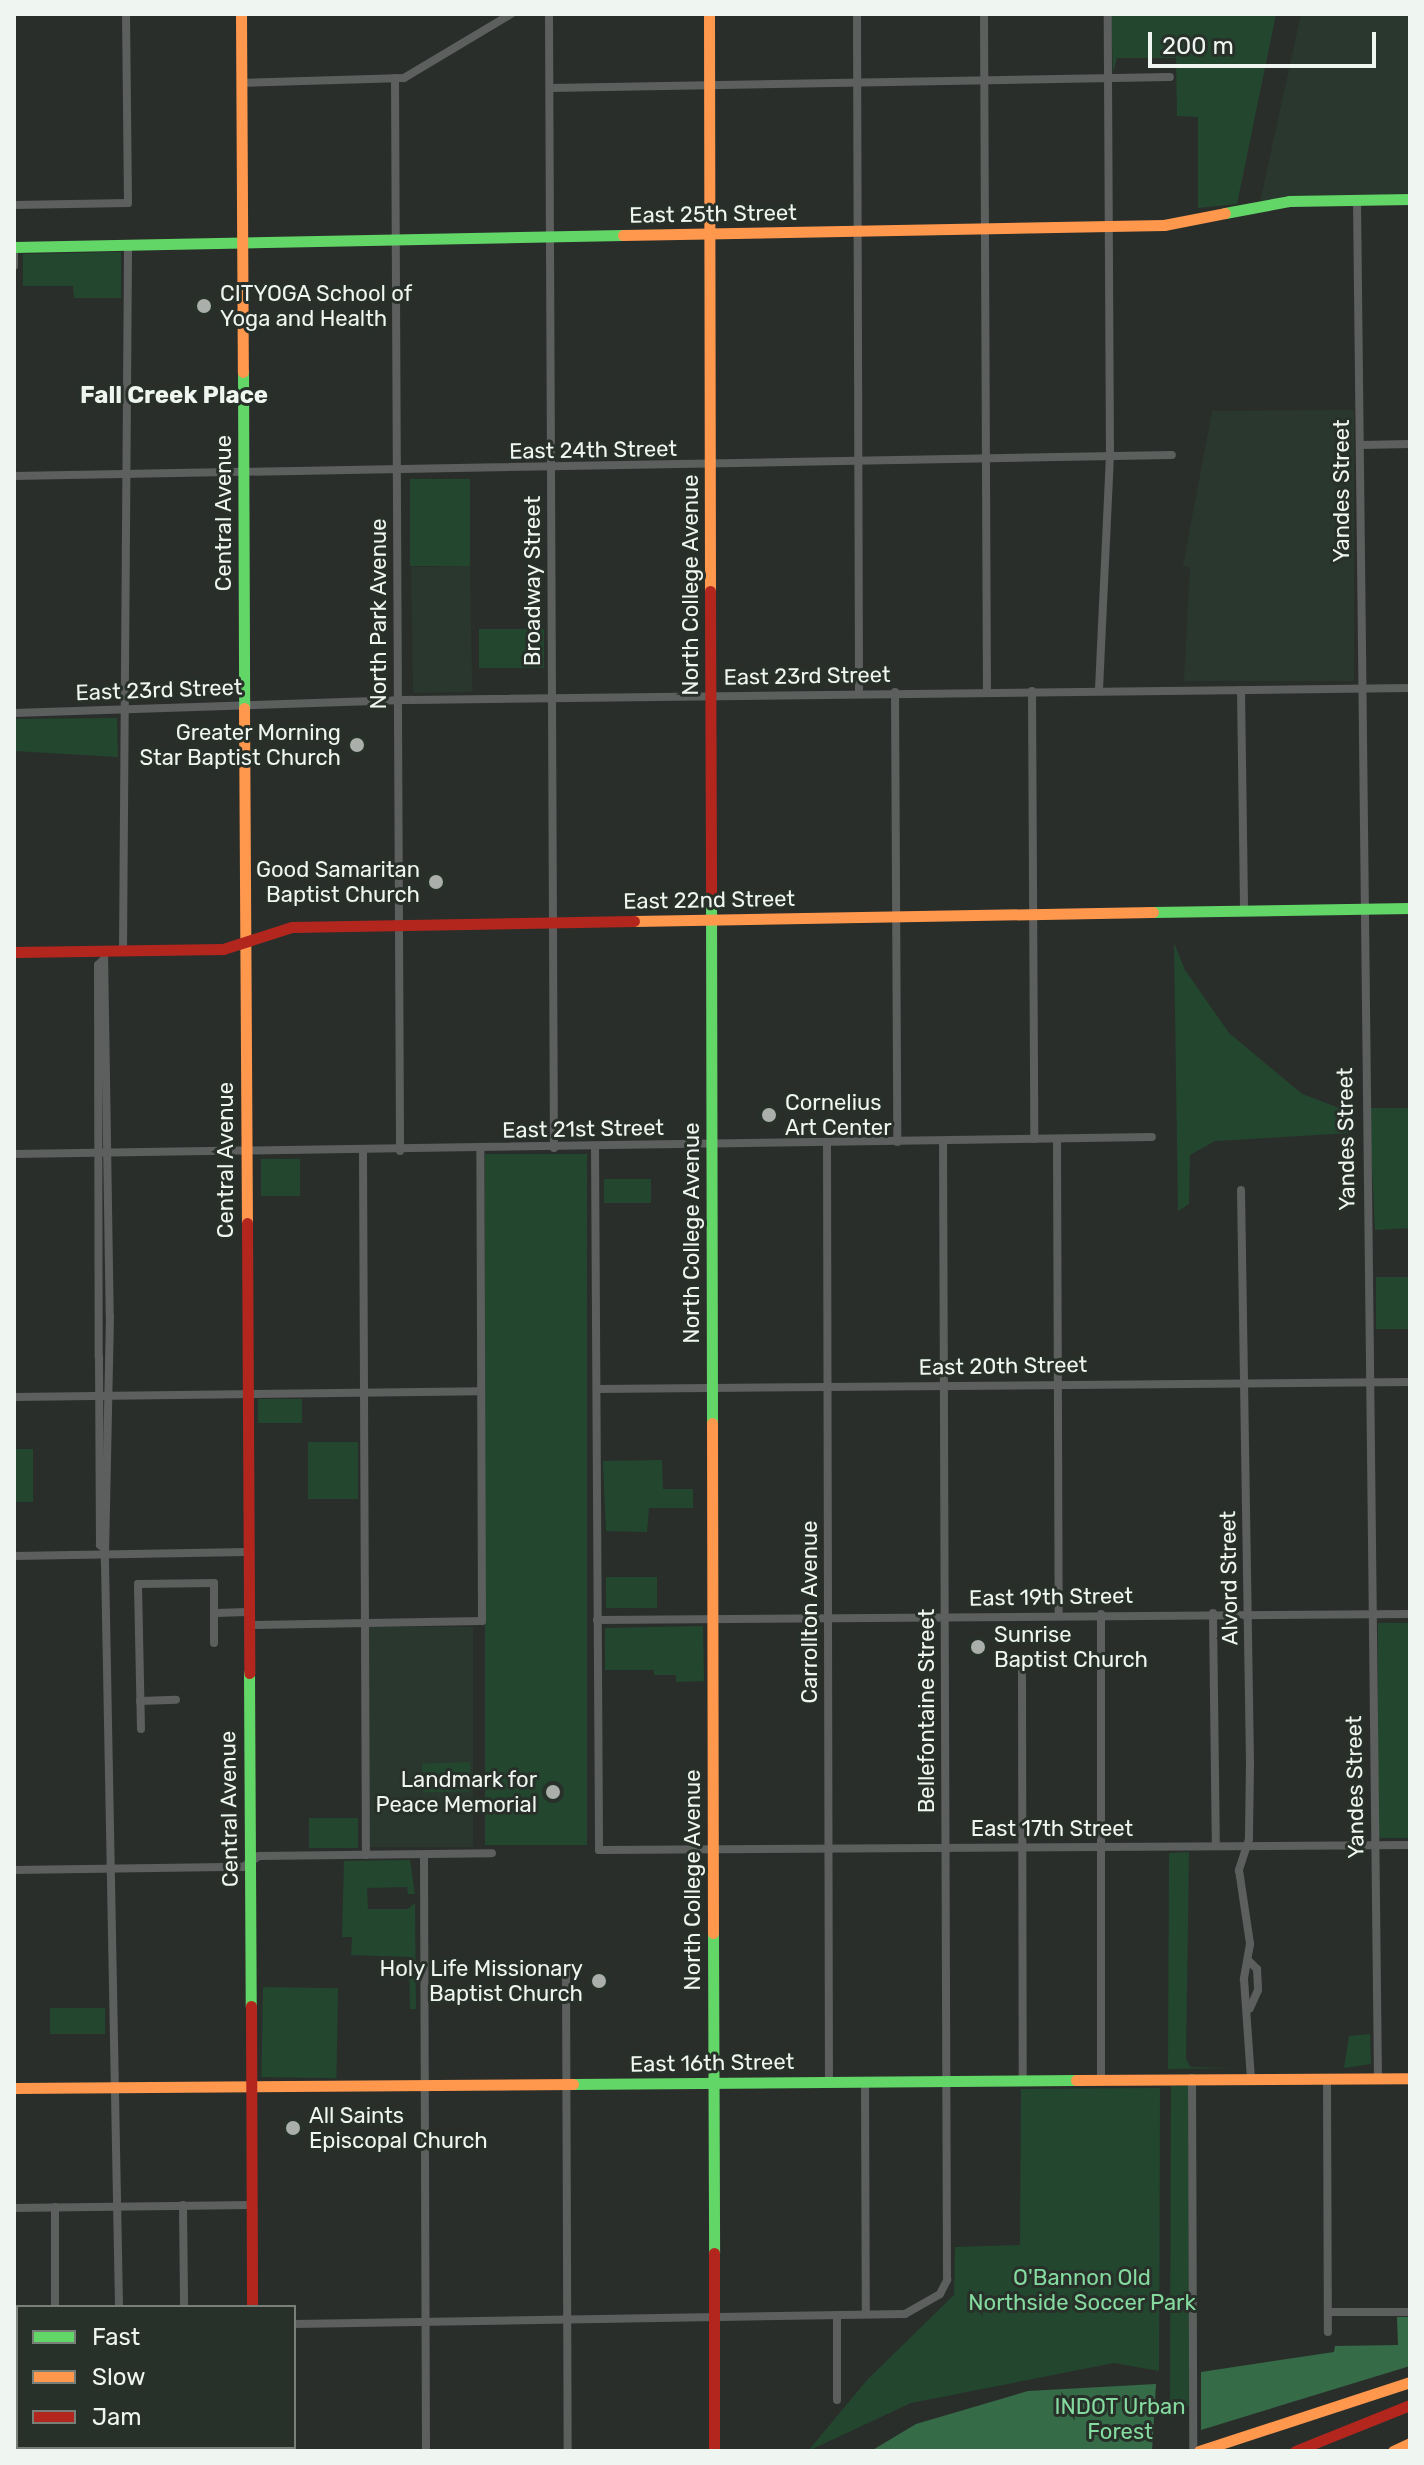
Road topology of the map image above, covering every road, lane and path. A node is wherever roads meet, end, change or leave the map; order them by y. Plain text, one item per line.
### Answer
1 (126, 14) edge
2 (241, 14) edge
3 (511, 14) edge
4 (549, 14) edge
5 (709, 14) edge
6 (857, 14) edge
7 (984, 14) edge
8 (1108, 14) edge
9 (1170, 77) dead end
10 (395, 78) junction
11 (1108, 78) junction
12 (984, 79) junction
13 (241, 83) junction
14 (856, 83) junction
15 (709, 84) junction
16 (550, 88) junction
17 (1410, 199) edge
18 (1357, 200) junction
19 (14, 205) edge
20 (1109, 226) junction
21 (985, 229) junction
22 (857, 231) junction
23 (709, 234) junction
24 (550, 237) junction
25 (396, 240) junction
26 (242, 243) junction
27 (128, 245) junction
28 (14, 247) edge
29 (14, 266) edge
30 (1410, 444) edge
31 (1361, 445) junction
32 (1172, 455) dead end
33 (1110, 457) junction
34 (987, 459) junction
35 (859, 461) junction
36 (710, 465) junction
37 (551, 468) junction
38 (397, 471) junction
39 (126, 473) junction
40 (244, 474) junction
41 (14, 476) edge
42 (1361, 688) junction
43 (1410, 688) edge
44 (1099, 689) junction
45 (1241, 690) junction
46 (987, 691) junction
47 (1032, 691) junction
48 (895, 692) junction
49 (859, 693) junction
50 (711, 696) junction
51 (552, 698) junction
52 (398, 701) junction
53 (245, 707) junction
54 (124, 711) junction
55 (14, 713) edge
56 (1362, 908) junction
57 (1410, 908) edge
58 (1244, 909) junction
59 (1032, 914) junction
60 (897, 916) junction
61 (712, 919) junction
62 (553, 922) junction
63 (399, 925) junction
64 (246, 941) junction
65 (123, 951) junction
66 (14, 952) edge
67 (104, 955) junction
68 (1152, 1137) dead end
69 (1034, 1139) junction
70 (1057, 1139) junction
71 (943, 1141) junction
72 (897, 1142) junction
73 (827, 1143) junction
74 (712, 1145) junction
75 (595, 1147) junction
76 (554, 1148) junction
77 (480, 1149) junction
78 (246, 1151) junction
79 (363, 1151) junction
80 (400, 1151) junction
81 (99, 1153) junction
82 (110, 1153) junction
83 (14, 1154) edge
84 (1241, 1190) dead end
85 (1058, 1382) junction
86 (1367, 1382) junction
87 (1410, 1382) edge
88 (1244, 1383) junction
89 (944, 1385) junction
90 (827, 1386) junction
91 (711, 1388) junction
92 (597, 1389) junction
93 (481, 1391) junction
94 (364, 1392) junction
95 (246, 1393) junction
96 (110, 1395) junction
97 (99, 1396) junction
98 (14, 1397) edge
99 (105, 1552) junction
100 (247, 1552) junction
101 (14, 1556) edge
102 (216, 1613) junction
103 (1213, 1613) junction
104 (1059, 1614) junction
105 (1101, 1614) junction
106 (1248, 1614) junction
107 (1371, 1614) junction
108 (1410, 1614) edge
109 (945, 1616) junction
110 (828, 1617) junction
111 (248, 1618) junction
112 (713, 1619) junction
113 (597, 1620) junction
114 (365, 1623) junction
115 (214, 1643) dead end
116 (1022, 1666) dead end
117 (176, 1700) dead end
118 (140, 1701) junction
119 (141, 1729) dead end
120 (1247, 1845) junction
121 (1374, 1845) junction
122 (1410, 1845) edge
123 (1022, 1846) junction
124 (1101, 1846) junction
125 (1216, 1846) junction
126 (945, 1847) junction
127 (829, 1849) junction
128 (713, 1851) junction
129 (492, 1853) dead end
130 (366, 1855) junction
131 (424, 1855) junction
132 (250, 1862) junction
133 (110, 1869) junction
134 (14, 1870) edge
135 (1250, 1962) junction
136 (566, 1970) dead end
137 (1250, 2008) junction
138 (1192, 2078) junction
139 (1251, 2078) junction
140 (1327, 2078) junction
141 (1378, 2078) junction
142 (1410, 2078) edge
143 (1101, 2079) junction
144 (1023, 2080) junction
145 (865, 2081) junction
146 (946, 2081) junction
147 (829, 2082) junction
148 (712, 2084) junction
149 (566, 2085) junction
150 (115, 2087) junction
151 (424, 2087) junction
152 (14, 2088) edge
153 (251, 2089) junction
154 (183, 2205) junction
155 (251, 2205) junction
156 (119, 2206) junction
157 (55, 2207) junction
158 (14, 2208) edge
159 (55, 2305) edge
160 (119, 2305) edge
161 (184, 2305) edge
162 (252, 2305) edge
163 (1328, 2312) junction
164 (1410, 2312) edge
165 (866, 2314) junction
166 (837, 2315) junction
167 (713, 2316) junction
168 (568, 2319) junction
169 (425, 2321) junction
170 (296, 2324) edge
171 (1328, 2332) dead end
172 (1410, 2382) edge
173 (837, 2400) dead end
174 (1410, 2405) edge
175 (1410, 2443) edge
176 (1199, 2450) edge
177 (1296, 2450) edge
178 (426, 2451) edge
179 (568, 2451) edge
180 (714, 2451) edge
181 (1393, 2451) edge

1 - 19 street
2 - 13 main road, Central Avenue
3 - 10 street
4 - 16 street, Broadway Street
5 - 15 main road, North College Avenue
6 - 14 street
7 - 12 street
8 - 11 street
9 - 11 street
10 - 13 street
10 - 25 street, North Park Avenue
11 - 12 street
11 - 20 street
12 - 14 street
12 - 21 street
13 - 26 main road, Central Avenue
14 - 15 street
14 - 22 street
15 - 16 street
15 - 23 main road, North College Avenue
16 - 24 street, Broadway Street
17 - 18 main road, East 25th Street
18 - 20 main road, East 25th Street
18 - 31 street, Yandes Street
20 - 21 main road, East 25th Street
20 - 33 street
21 - 22 main road, East 25th Street
21 - 34 street
22 - 23 main road, East 25th Street
22 - 35 street
23 - 24 main road, East 25th Street
23 - 36 main road, North College Avenue
24 - 25 main road, East 25th Street
24 - 37 street, Broadway Street
25 - 26 main road, East 25th Street
25 - 38 street, North Park Avenue
26 - 27 main road, East 25th Street
26 - 40 main road, Central Avenue
27 - 28 main road, East 25th Street
27 - 39 street
28 - 29 street
30 - 31 street
31 - 42 street, Yandes Street
32 - 33 street, East 24th Street
33 - 34 street, East 24th Street
33 - 44 street
34 - 35 street, East 24th Street
34 - 46 street
35 - 36 street, East 24th Street
35 - 49 street
36 - 37 street, East 24th Street
36 - 50 main road, North College Avenue
37 - 38 street, East 24th Street
37 - 51 street, Broadway Street
38 - 40 street, East 24th Street
38 - 52 street, North Park Avenue
39 - 40 street, East 24th Street
39 - 41 street, East 24th Street
39 - 54 street
40 - 53 main road, Central Avenue
42 - 43 street, East 23rd Street
42 - 45 street, East 23rd Street
42 - 56 street, Yandes Street
44 - 45 street, East 23rd Street
44 - 47 street, East 23rd Street
45 - 58 street
46 - 47 street, East 23rd Street
46 - 48 street, East 23rd Street
47 - 59 street
48 - 49 street, East 23rd Street
48 - 60 street
49 - 50 street, East 23rd Street
50 - 51 street, East 23rd Street
50 - 61 main road, North College Avenue
51 - 52 street, East 23rd Street
51 - 62 street, Broadway Street
52 - 53 street, East 23rd Street
52 - 63 street, North Park Avenue
53 - 54 street, East 23rd Street
53 - 64 main road, Central Avenue
54 - 55 street, East 23rd Street
54 - 65 street
56 - 57 main road, East 22nd Street
56 - 58 main road, East 22nd Street
56 - 86 street, Yandes Street
58 - 59 main road, East 22nd Street
59 - 60 main road, East 22nd Street
59 - 69 street
60 - 61 main road, East 22nd Street
60 - 72 street
61 - 62 main road, East 22nd Street
61 - 74 main road, North College Avenue
62 - 63 main road, East 22nd Street
62 - 76 street, Broadway Street
63 - 64 main road, East 22nd Street
63 - 80 street, North Park Avenue
64 - 65 main road, East 22nd Street
64 - 78 main road, Central Avenue
65 - 67 main road, East 22nd Street
66 - 67 main road, East 22nd Street
67 - 81 street
67 - 82 street
68 - 70 street, East 21st Street
69 - 70 street, East 21st Street
69 - 71 street, East 21st Street
70 - 85 street
71 - 72 street, East 21st Street
71 - 89 street, Bellefontaine Street
72 - 73 street, East 21st Street
73 - 74 street, East 21st Street
73 - 90 street, Carrollton Avenue
74 - 75 street, East 21st Street
74 - 91 main road, North College Avenue
75 - 76 street, East 21st Street
75 - 92 street
76 - 77 street, East 21st Street
77 - 80 street, East 21st Street
77 - 93 street
78 - 79 street, East 21st Street
78 - 82 street, East 21st Street
78 - 95 main road, Central Avenue
79 - 80 street, East 21st Street
79 - 94 street
81 - 82 street, East 21st Street
81 - 83 street, East 21st Street
81 - 97 street
82 - 96 street
84 - 88 street, Alvord Street
85 - 88 street, East 20th Street
85 - 89 street, East 20th Street
85 - 104 street
86 - 87 street, East 20th Street
86 - 88 street, East 20th Street
86 - 107 street, Yandes Street
88 - 106 street, Alvord Street
89 - 90 street, East 20th Street
89 - 109 street, Bellefontaine Street
90 - 91 street, East 20th Street
90 - 110 street, Carrollton Avenue
91 - 92 street, East 20th Street
91 - 112 main road, North College Avenue
92 - 113 street
93 - 94 street
93 - 114 street
94 - 95 street
94 - 114 street
95 - 96 street
95 - 100 main road, Central Avenue
96 - 97 street
96 - 99 street
97 - 98 street
97 - 99 street
99 - 100 street
99 - 101 street
99 - 133 street
100 - 111 main road, Central Avenue
102 - 111 street
102 - 115 street
102 - 118 street
103 - 105 street, East 19th Street
103 - 106 street, East 19th Street
103 - 125 street
104 - 105 street, East 19th Street
104 - 109 street, East 19th Street
105 - 124 street
106 - 107 street, East 19th Street
106 - 120 street, Alvord Street
107 - 108 street, East 19th Street
107 - 121 street, Yandes Street
109 - 110 street, East 19th Street
109 - 126 street, Bellefontaine Street
110 - 112 street, East 19th Street
110 - 127 street, Carrollton Avenue
111 - 114 street
111 - 132 main road, Central Avenue
112 - 113 street, East 19th Street
112 - 128 main road, North College Avenue
113 - 128 street, East 17th Street
114 - 130 street
116 - 123 street
117 - 118 street
118 - 119 street
120 - 121 street, East 17th Street
120 - 125 street, East 17th Street
120 - 135 street, Alvord Street
121 - 122 street, East 17th Street
121 - 141 street, Yandes Street
123 - 124 street, East 17th Street
123 - 126 street, East 17th Street
123 - 144 street
124 - 125 street, East 17th Street
124 - 143 street
126 - 127 street, East 17th Street
126 - 146 street, Bellefontaine Street
127 - 128 street, East 17th Street
127 - 147 street, Carrollton Avenue
128 - 148 main road, North College Avenue
129 - 131 street
130 - 131 street
130 - 132 street
131 - 151 street
132 - 133 street
132 - 153 main road, Central Avenue
133 - 134 street
133 - 150 street
135 - 137 street, Alvord Street
135 - 137 street, Alvord Street
136 - 149 street
137 - 139 street, Alvord Street
138 - 139 main road, East 16th Street
138 - 143 main road, East 16th Street
138 - 176 street
139 - 140 main road, East 16th Street
140 - 141 main road, East 16th Street
140 - 163 street
141 - 142 main road, East 16th Street
143 - 144 main road, East 16th Street
144 - 146 main road, East 16th Street
145 - 146 main road, East 16th Street
145 - 147 main road, East 16th Street
145 - 165 street
146 - 165 street, Bellefontaine Street
147 - 148 main road, East 16th Street
148 - 149 main road, East 16th Street
148 - 167 main road, North College Avenue
149 - 151 main road, East 16th Street
149 - 168 street
150 - 152 main road, East 16th Street
150 - 153 main road, East 16th Street
150 - 156 street
151 - 153 main road, East 16th Street
151 - 169 street
153 - 155 main road, Central Avenue
154 - 155 street
154 - 156 street
154 - 161 street
155 - 162 main road, Central Avenue
156 - 157 street
156 - 160 street
157 - 158 street
157 - 159 street
163 - 164 street
163 - 171 street
165 - 166 street
166 - 167 street
166 - 173 street
167 - 168 street
167 - 180 main road, North College Avenue
168 - 169 street
168 - 179 street
169 - 170 street
169 - 178 street
172 - 176 main road
174 - 177 main road
175 - 181 main road

